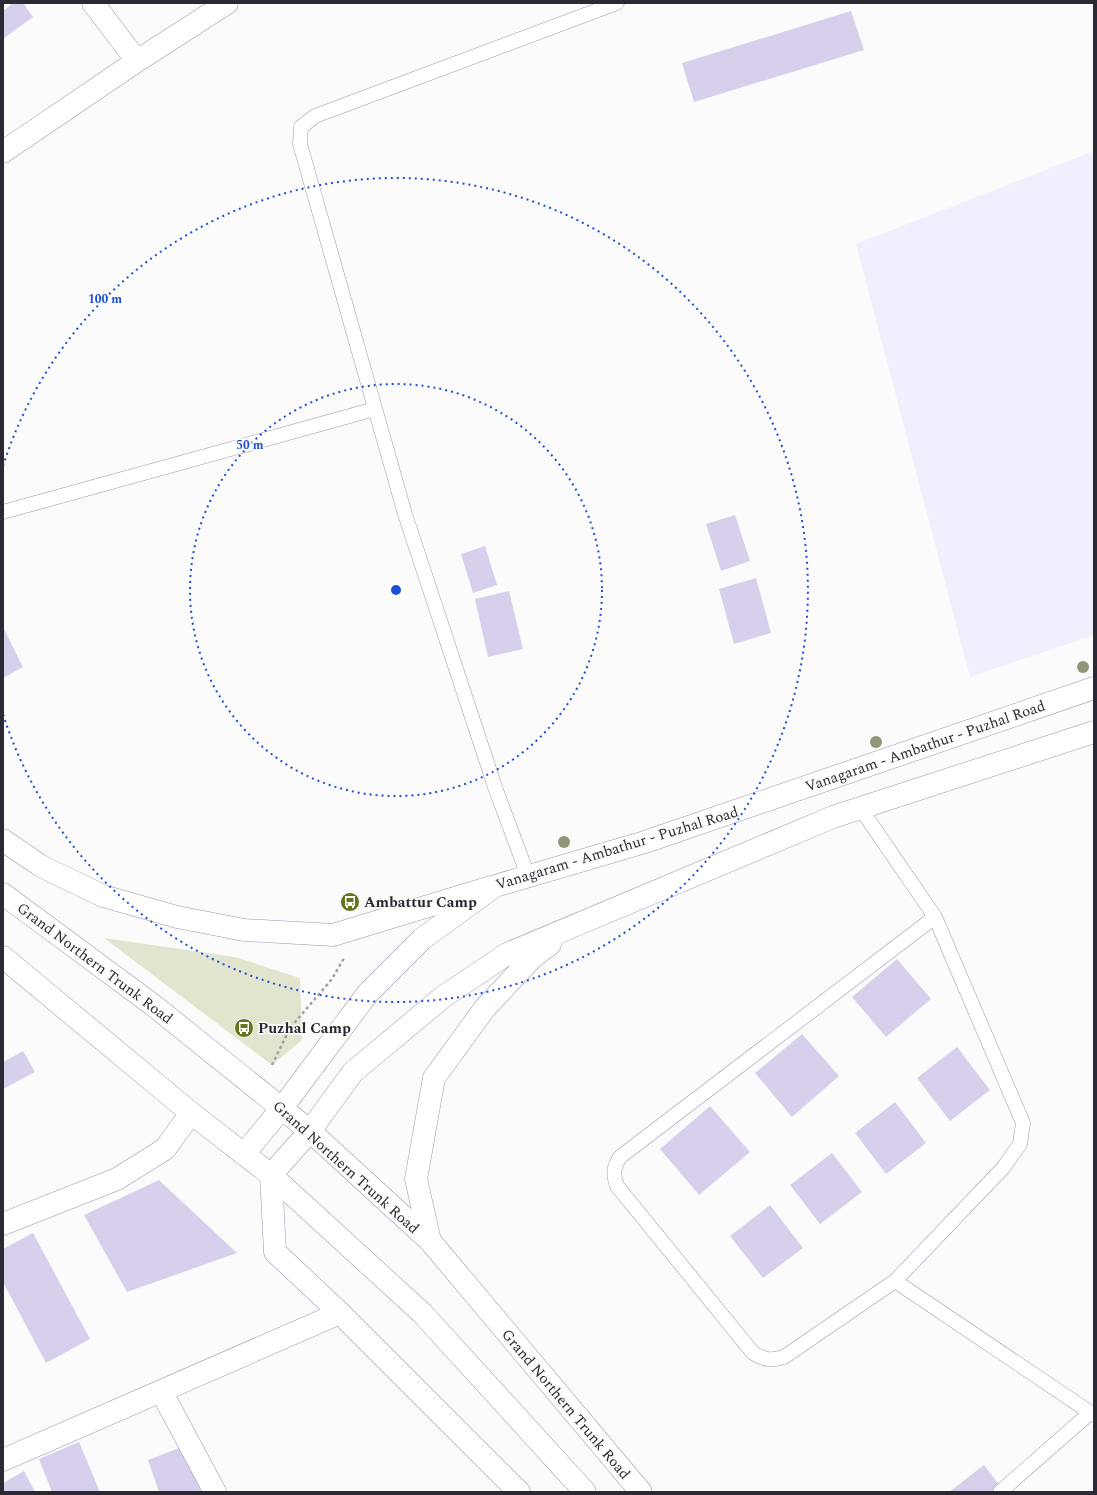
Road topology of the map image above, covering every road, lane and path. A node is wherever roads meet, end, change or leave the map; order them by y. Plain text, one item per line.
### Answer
1 (92, 3) edge
2 (227, 3) edge
3 (616, 3) edge
4 (137, 61) junction
5 (3, 152) edge
6 (375, 409) junction
7 (3, 512) edge
8 (1094, 688) edge
9 (1094, 732) edge
10 (861, 809) junction
11 (3, 840) edge
12 (528, 876) junction
13 (495, 886) junction
14 (3, 894) edge
15 (935, 917) junction
16 (362, 926) junction
17 (564, 932) junction
18 (3, 957) edge
19 (272, 1065) dead end
20 (282, 1108) junction
21 (191, 1114) junction
22 (310, 1131) junction
23 (244, 1154) junction
24 (271, 1175) junction
25 (3, 1224) edge
26 (430, 1242) junction
27 (895, 1281) junction
28 (340, 1313) junction
29 (161, 1391) junction
30 (1092, 1414) edge
31 (3, 1460) edge
32 (215, 1492) edge
33 (519, 1492) edge
34 (585, 1492) edge
35 (640, 1492) edge
36 (1000, 1492) edge

1 - 4 main road
2 - 4 main road
3 - 6 lane
4 - 5 main road
6 - 7 lane
6 - 12 lane
8 - 12 main road, Vanagaram - Ambathur - Puzhal Road
9 - 10 main road
10 - 15 lane
10 - 17 main road
11 - 16 main road, Vanagaram - Ambathur - Puzhal Road
12 - 13 main road, Vanagaram - Ambathur - Puzhal Road
13 - 16 main road, Vanagaram - Ambathur - Puzhal Road
13 - 20 main road
14 - 20 main road, Grand Northern Trunk Road
15 - 27 lane
15 - 27 lane
16 - 19 path
17 - 22 main road
17 - 26 main road
18 - 21 main road
20 - 22 main road, Grand Northern Trunk Road
20 - 23 main road
21 - 23 main road
21 - 25 main road
22 - 24 main road
22 - 26 main road, Grand Northern Trunk Road
23 - 24 main road
24 - 28 main road
24 - 34 main road
26 - 35 main road, Grand Northern Trunk Road
27 - 30 lane
28 - 29 main road
28 - 33 main road
29 - 31 main road
29 - 32 main road
30 - 36 lane

